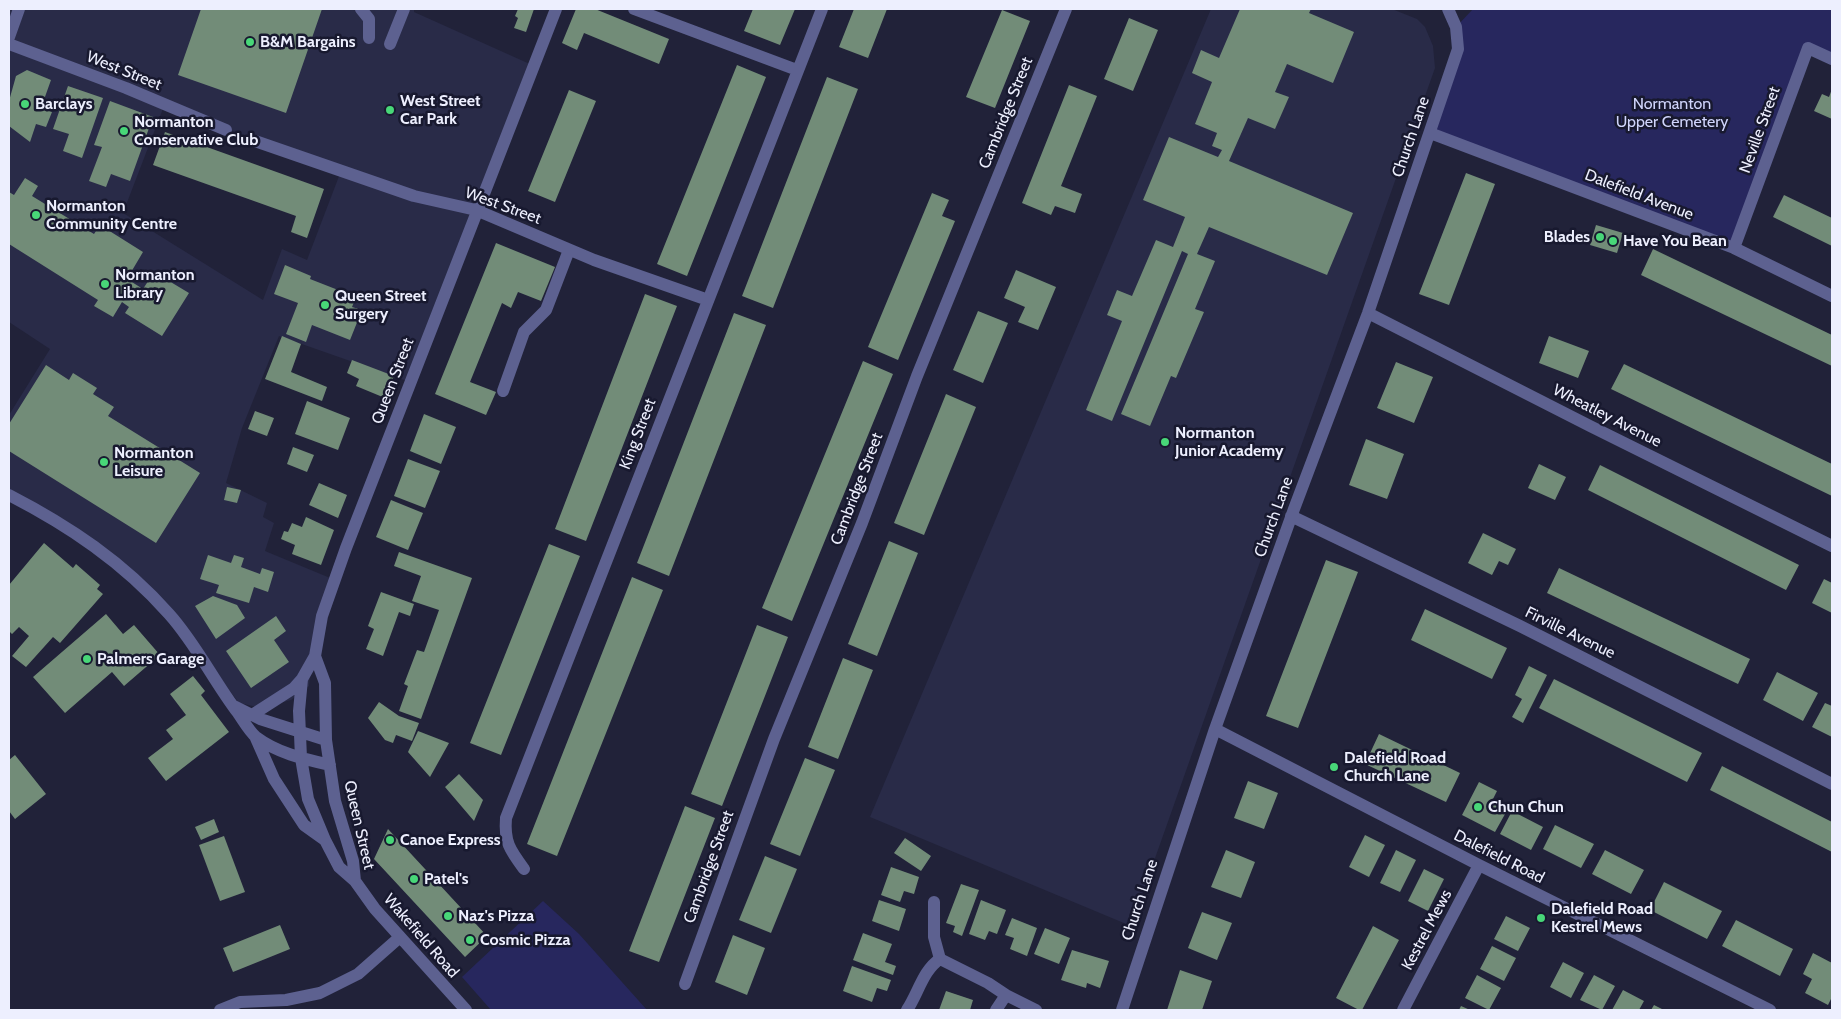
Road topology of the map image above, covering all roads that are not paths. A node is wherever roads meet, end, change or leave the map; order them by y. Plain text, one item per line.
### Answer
1 (19, 9) edge
2 (361, 9) edge
3 (404, 9) edge
4 (556, 9) edge
5 (634, 9) edge
6 (822, 9) edge
7 (1066, 9) edge
8 (1448, 9) edge
9 (9, 37) edge
10 (369, 38) dead end
11 (9, 44) edge
12 (390, 44) dead end
13 (1832, 59) edge
14 (797, 70) junction
15 (226, 130) dead end
16 (1430, 133) junction
17 (255, 141) dead end
18 (476, 210) junction
19 (1734, 248) junction
20 (569, 250) junction
21 (1832, 296) edge
22 (708, 300) junction
23 (1368, 313) junction
24 (503, 391) dead end
25 (9, 495) edge
26 (1291, 516) junction
27 (1832, 546) edge
28 (315, 656) junction
29 (302, 679) junction
30 (232, 705) junction
31 (252, 715) junction
32 (1215, 729) junction
33 (300, 733) junction
34 (255, 736) junction
35 (326, 740) junction
36 (301, 758) junction
37 (330, 765) junction
38 (1832, 784) edge
39 (325, 840) junction
40 (1479, 866) junction
41 (524, 868) dead end
42 (355, 881) junction
43 (934, 902) dead end
44 (400, 937) junction
45 (940, 959) junction
46 (685, 984) dead end
47 (1006, 995) junction
48 (249, 1006) edge
49 (220, 1010) edge
50 (466, 1010) edge
51 (907, 1010) edge
52 (996, 1010) edge
53 (1036, 1010) edge
54 (1122, 1010) edge
55 (1403, 1010) edge
56 (1770, 1010) edge

1 - 9 street
2 - 10 street
3 - 12 street
4 - 18 street, Queen Street
5 - 14 street
6 - 14 street, King Street
7 - 46 street, Cambridge Street
8 - 16 street, Church Lane
11 - 15 street, West Street
13 - 19 street, Neville Street
14 - 22 street, King Street
16 - 19 street, Dalefield Avenue
16 - 23 street, Church Lane
17 - 18 street, West Street
18 - 20 street, West Street
18 - 28 street, Queen Street
19 - 21 street, Dalefield Avenue
20 - 22 street, West Street
20 - 24 street
22 - 41 street, King Street
23 - 26 street, Church Lane
23 - 27 street, Wheatley Avenue
25 - 30 street
26 - 32 street, Church Lane
26 - 38 street, Firville Avenue
28 - 29 street, Queen Street
28 - 35 street, Queen Street
29 - 31 street
29 - 33 street, Queen Street
30 - 31 street
30 - 34 street
31 - 33 street
32 - 40 street, Dalefield Road
32 - 54 street, Church Lane
33 - 35 street
33 - 36 street, Queen Street
34 - 36 street
34 - 39 street
35 - 37 street, Queen Street
36 - 37 street
36 - 39 street, Queen Street
37 - 42 street, Queen Street
39 - 42 street, Queen Street
40 - 55 street, Kestrel Mews
40 - 56 street, Dalefield Road
42 - 44 street, Wakefield Road
43 - 45 street
44 - 48 street
44 - 50 street, Wakefield Road
45 - 47 street
45 - 51 street
47 - 52 street
47 - 53 street
48 - 49 street

